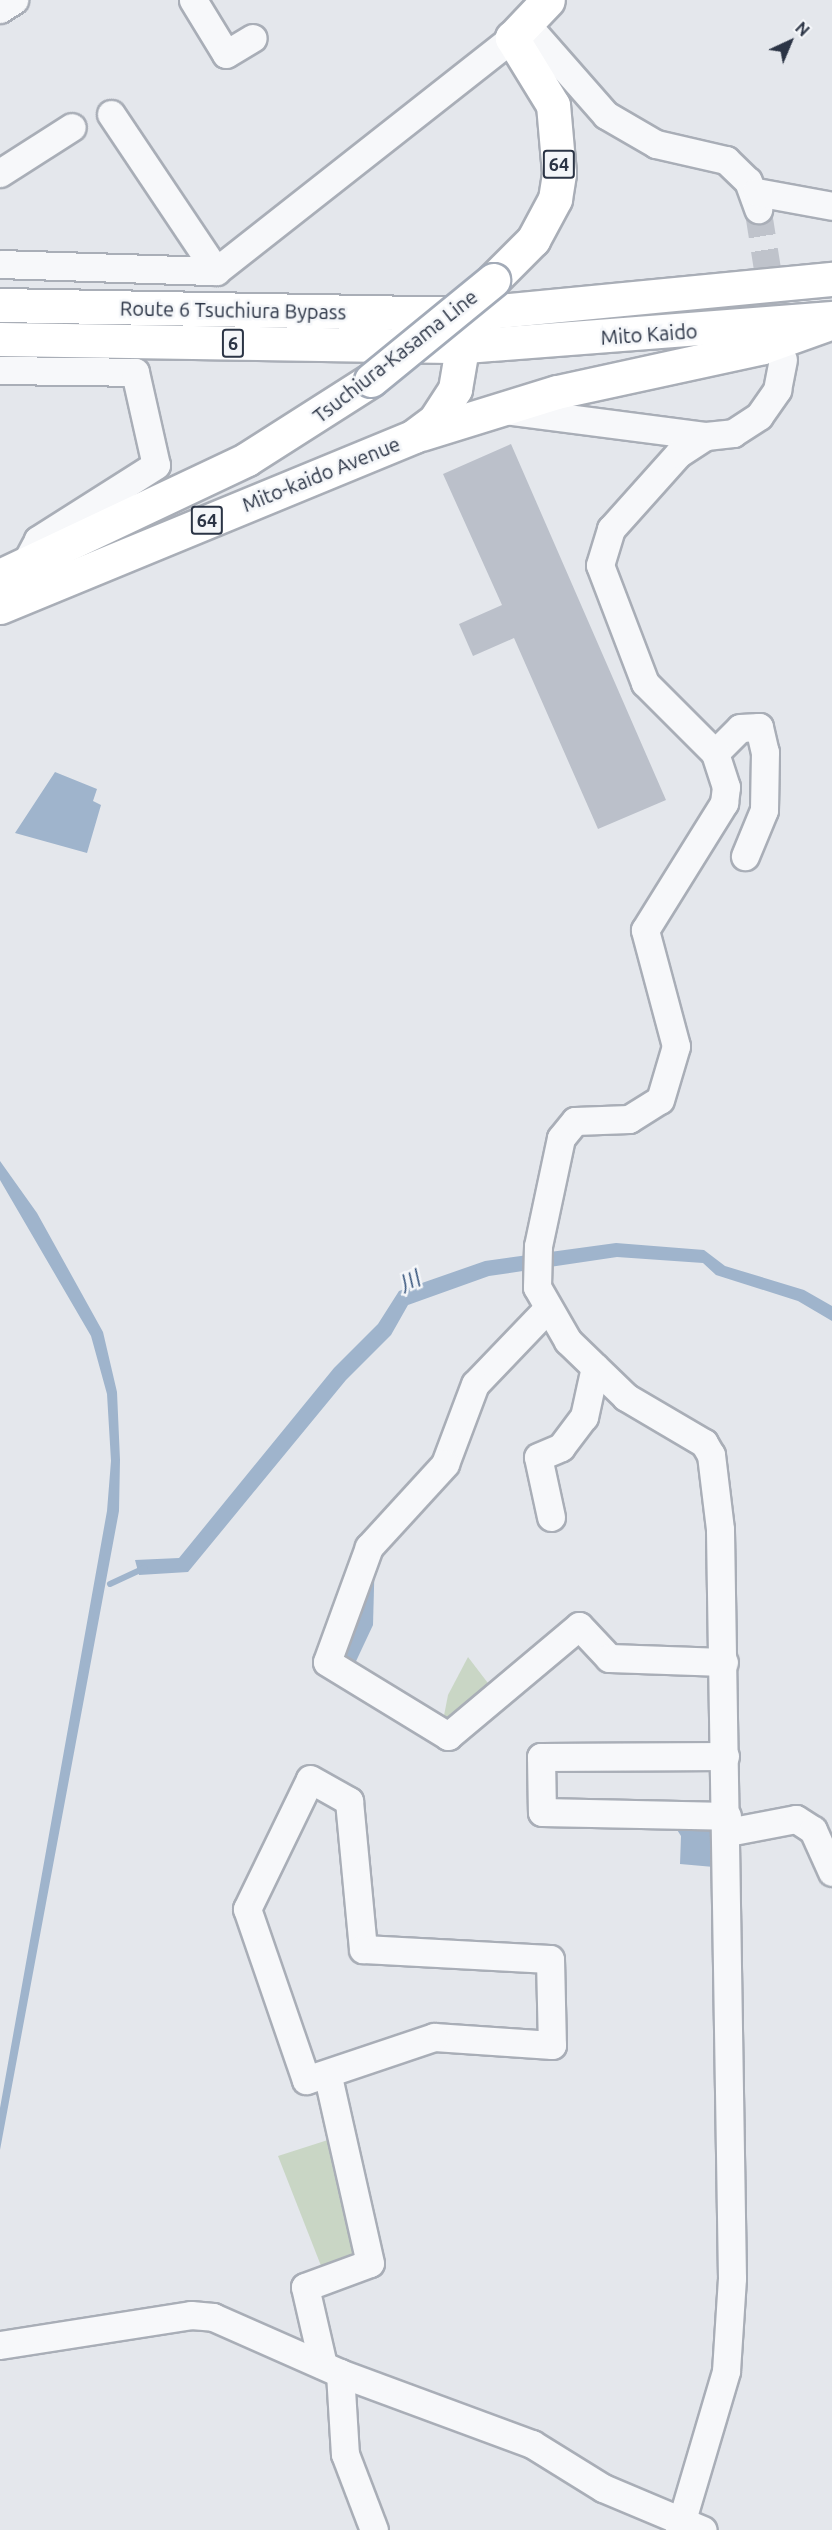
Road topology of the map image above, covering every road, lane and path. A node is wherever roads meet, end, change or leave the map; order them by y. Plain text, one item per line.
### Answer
1 (14, 0) edge
2 (193, 0) edge
3 (548, 0) edge
4 (0, 9) edge
5 (519, 31) junction
6 (253, 38) dead end
7 (111, 114) dead end
8 (72, 127) dead end
9 (0, 173) edge
10 (832, 206) edge
11 (1, 262) edge
12 (216, 271) junction
13 (832, 279) edge
14 (0, 305) edge
15 (467, 314) junction
16 (832, 320) edge
17 (0, 339) edge
18 (466, 346) junction
19 (783, 360) tunnel mouth
20 (0, 370) edge
21 (499, 409) junction
22 (706, 435) junction
23 (414, 436) junction
24 (13, 568) edge
25 (0, 607) edge
26 (715, 753) junction
27 (745, 856) dead end
28 (548, 1308) junction
29 (595, 1367) junction
30 (551, 1517) dead end
31 (724, 1662) junction
32 (725, 1756) junction
33 (728, 1824) junction
34 (832, 1872) edge
35 (328, 2077) junction
36 (0, 2345) edge
37 (331, 2369) junction
38 (687, 2527) edge
39 (372, 2528) edge

1 - 4 street
2 - 6 street
3 - 5 main road
5 - 10 street
5 - 12 street
5 - 24 main road, Tsuchiura-Kasama Line / 64, bridge
7 - 12 street
8 - 9 street
11 - 12 street
13 - 15 main road, Mito Kaido / 6
14 - 15 main road, Route 6 Tsuchiura Bypass / 6
15 - 18 main road, Mito-kaido Avenue / 64
16 - 18 main road, Mito Kaido / 6
16 - 21 main road
17 - 18 main road, Route 6 Tsuchiura Bypass / 6
18 - 23 main road, Mito-kaido Avenue / 64
19 - 22 street
20 - 24 street
21 - 22 street
21 - 23 main road
22 - 26 street
23 - 25 main road, Mito-kaido Avenue / 64
26 - 27 street
26 - 28 street
28 - 29 street
28 - 31 street
29 - 30 street
29 - 31 street
31 - 32 street
32 - 33 street
32 - 33 street
33 - 34 street
33 - 38 street
35 - 35 street
35 - 37 street
36 - 37 street
37 - 38 street
37 - 39 street

